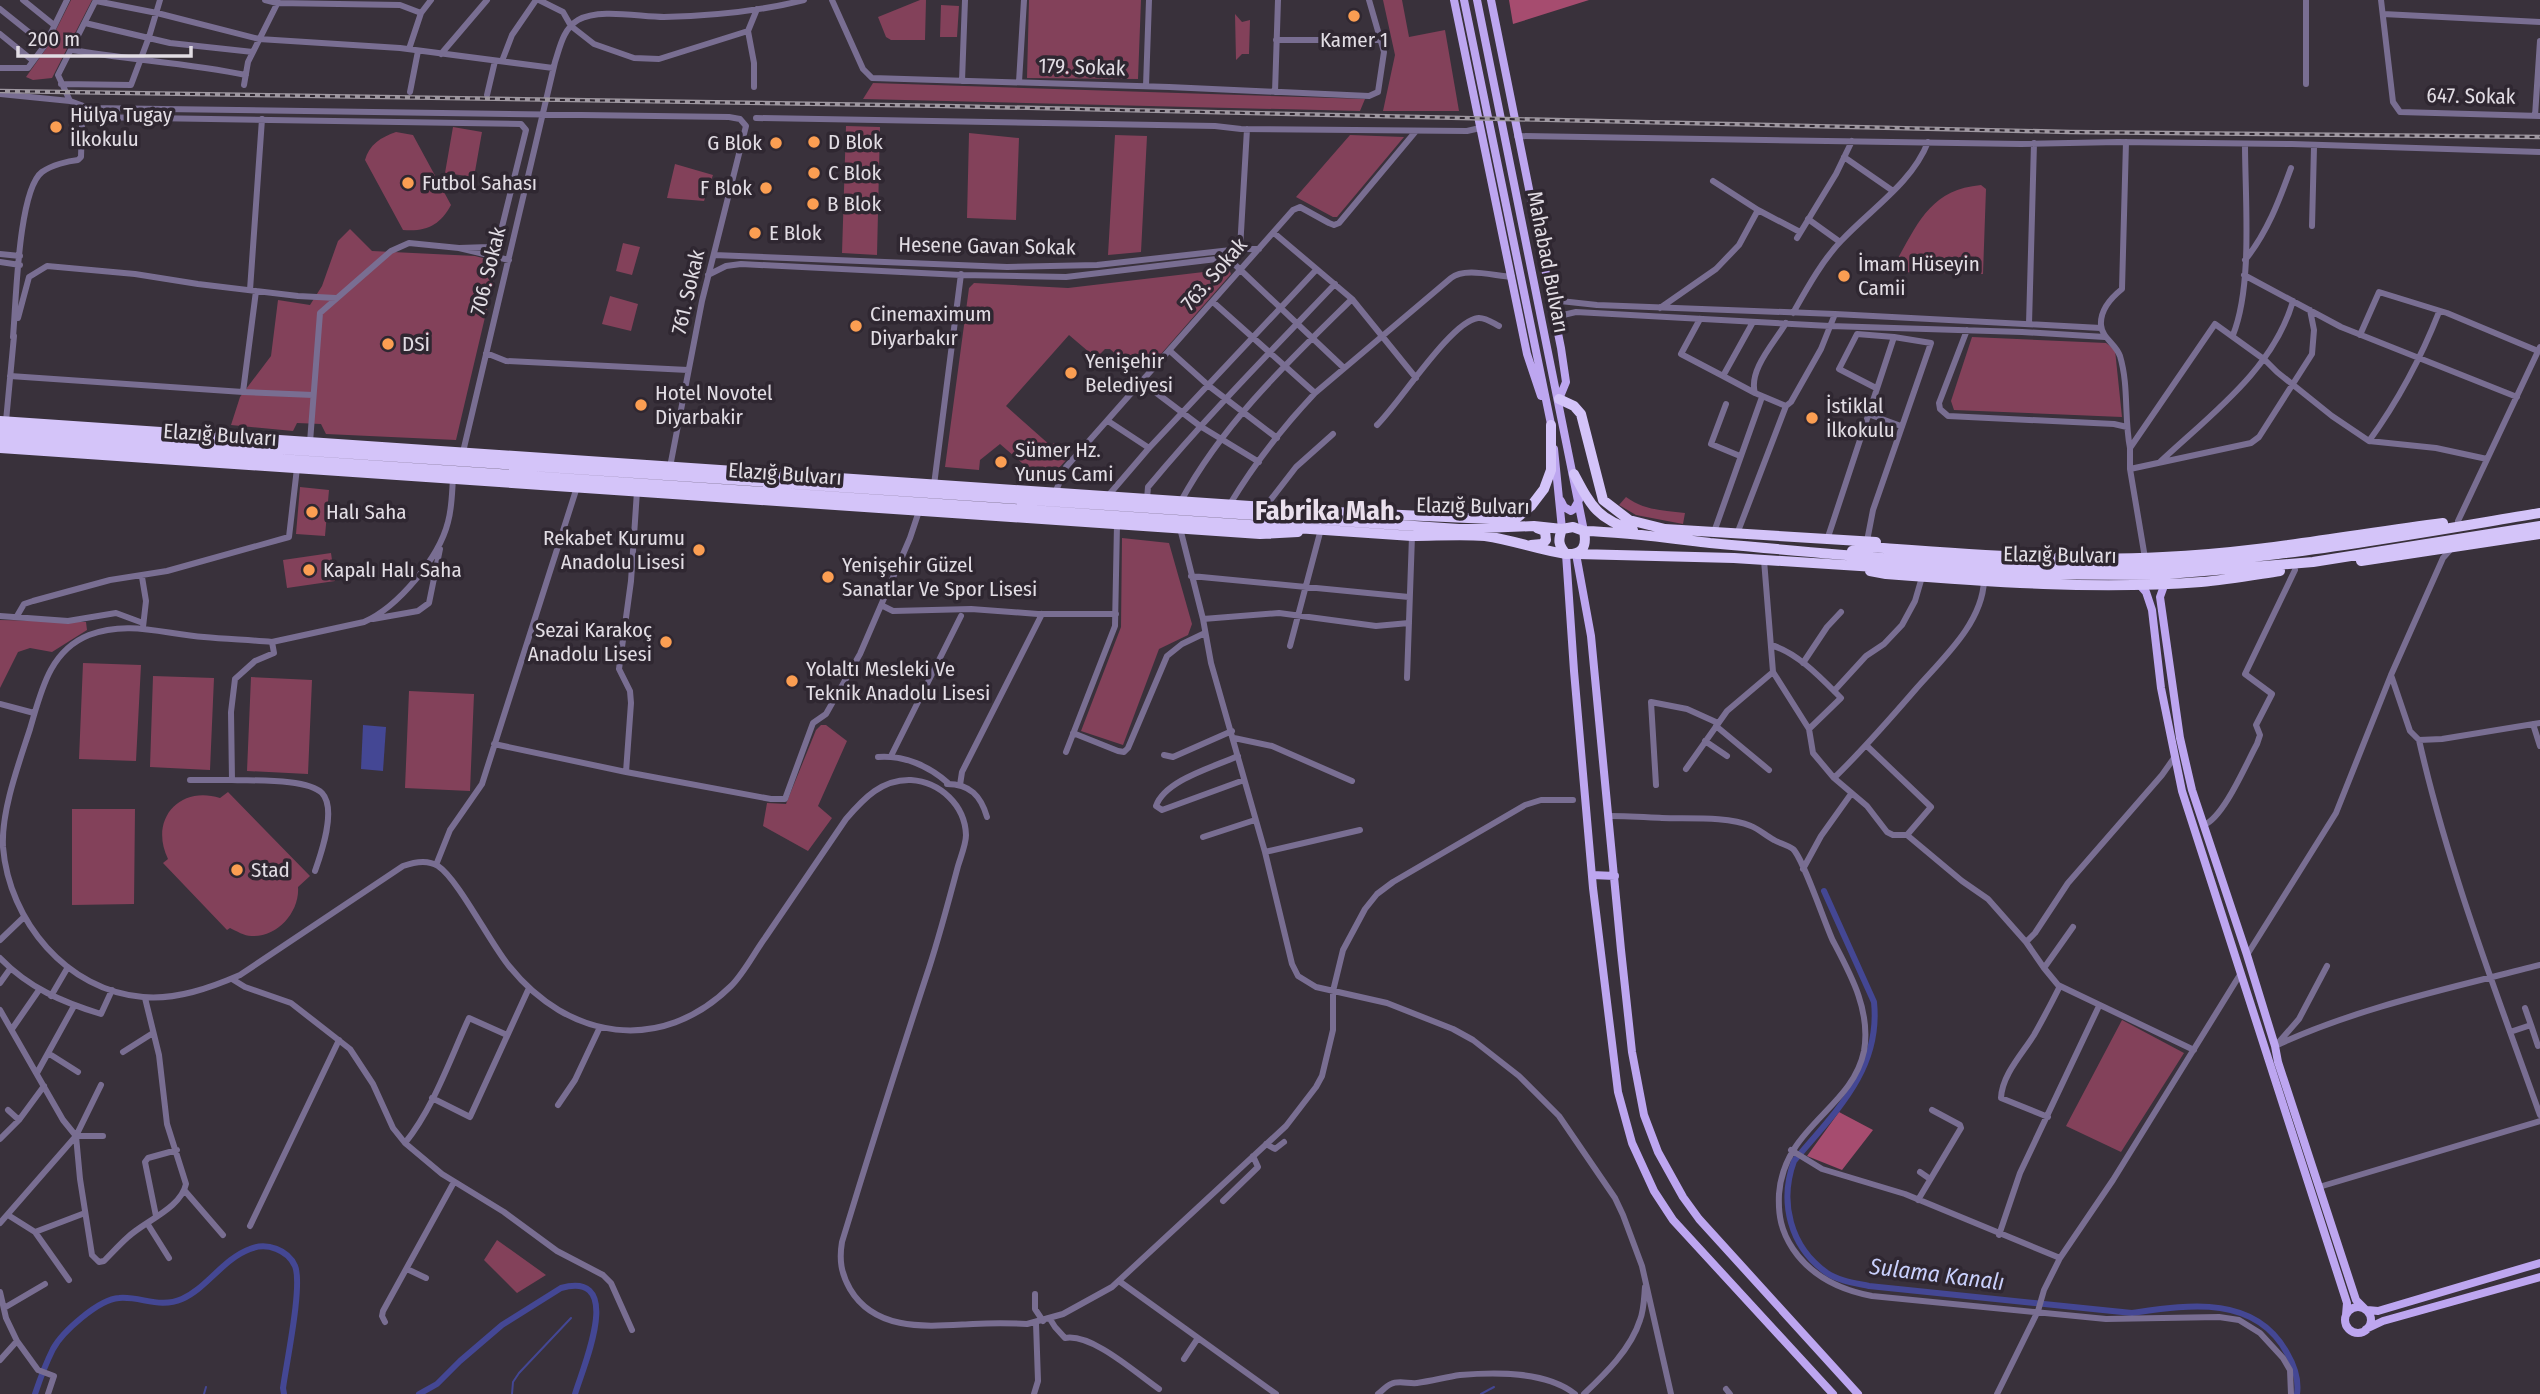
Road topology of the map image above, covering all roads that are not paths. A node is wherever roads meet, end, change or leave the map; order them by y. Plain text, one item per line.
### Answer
1 (23, 0) edge
2 (56, 0) edge
3 (96, 0) edge
4 (160, 0) edge
5 (265, 0) edge
6 (431, 0) edge
7 (487, 0) edge
8 (537, 0) edge
9 (761, 0) edge
10 (804, 0) edge
11 (832, 0) edge
12 (965, 0) edge
13 (1024, 0) edge
14 (1149, 0) edge
15 (1278, 0) edge
16 (1369, 0) edge
17 (1454, 0) edge
18 (1464, 0) edge
19 (1477, 0) edge
20 (1491, 0) edge
21 (2306, 0) edge
22 (2382, 0) edge
23 (278, 1) edge
24 (66, 3) edge
25 (765, 8) junction
26 (0, 9) edge
27 (757, 9) junction
28 (157, 13) junction
29 (421, 13) junction
30 (2384, 14) junction
31 (2540, 22) edge
32 (85, 23) junction
33 (574, 24) junction
34 (54, 25) junction
35 (748, 31) junction
36 (0, 34) edge
37 (149, 37) junction
38 (259, 39) junction
39 (1276, 40) junction
40 (1382, 40) junction
41 (2540, 41) edge
42 (44, 45) junction
43 (409, 49) junction
44 (72, 50) junction
45 (418, 51) junction
46 (253, 52) junction
47 (441, 54) junction
48 (32, 60) junction
49 (140, 60) junction
50 (499, 61) junction
51 (0, 68) edge
52 (553, 68) junction
53 (246, 75) junction
54 (962, 80) junction
55 (1019, 82) junction
56 (61, 84) junction
57 (2306, 84) dead end
58 (244, 85) dead end
59 (1146, 86) junction
60 (754, 87) dead end
61 (410, 92) dead end
62 (1275, 92) junction
63 (0, 94) edge
64 (487, 95) dead end
65 (70, 101) junction
66 (543, 114) junction
67 (2538, 116) edge
68 (756, 118) dead end
69 (262, 119) junction
70 (1480, 128) junction
71 (1247, 129) junction
72 (1416, 131) junction
73 (1517, 136) junction
74 (1852, 141) junction
75 (1928, 142) junction
76 (2126, 142) junction
77 (2034, 144) junction
78 (2245, 144) junction
79 (2314, 147) junction
80 (2540, 152) edge
81 (1844, 157) junction
82 (2291, 168) dead end
83 (1713, 181) dead end
84 (1893, 191) junction
85 (1758, 210) junction
86 (1808, 219) junction
87 (2312, 226) dead end
88 (1274, 233) junction
89 (1840, 242) junction
90 (459, 248) junction
91 (1240, 249) junction
92 (1259, 249) junction
93 (0, 254) edge
94 (714, 255) junction
95 (20, 256) junction
96 (509, 260) junction
97 (2245, 260) junction
98 (0, 262) edge
99 (20, 265) junction
100 (962, 265) junction
101 (1241, 270) junction
102 (1317, 270) junction
103 (708, 275) junction
104 (961, 275) junction
105 (2244, 275) junction
106 (1511, 277) junction
107 (1335, 284) junction
108 (253, 290) junction
109 (336, 298) junction
110 (1353, 299) junction
111 (1551, 300) junction
112 (2292, 301) junction
113 (1213, 302) junction
114 (1281, 306) junction
115 (1660, 308) junction
116 (2310, 310) junction
117 (2440, 312) junction
118 (1793, 313) junction
119 (1835, 314) junction
120 (1700, 319) junction
121 (1556, 322) junction
122 (1753, 322) junction
123 (1298, 323) junction
124 (1786, 323) junction
125 (2029, 324) junction
126 (1499, 326) dead end
127 (1830, 326) junction
128 (2101, 328) junction
129 (1967, 330) junction
130 (2233, 335) junction
131 (2360, 335) junction
132 (13, 337) junction
133 (1894, 337) junction
134 (2105, 337) junction
135 (1253, 338) junction
136 (1312, 338) junction
137 (1382, 338) junction
138 (2539, 349) edge
139 (1170, 351) junction
140 (1269, 351) junction
141 (486, 353) junction
142 (2419, 358) junction
143 (2265, 360) junction
144 (1284, 365) junction
145 (1344, 368) junction
146 (688, 370) junction
147 (10, 376) junction
148 (1723, 376) junction
149 (1416, 378) junction
150 (1142, 382) junction
151 (2293, 385) junction
152 (1209, 386) junction
153 (1876, 388) junction
154 (243, 393) junction
155 (1315, 393) junction
156 (1755, 393) junction
157 (313, 395) junction
158 (1762, 397) junction
159 (2517, 397) junction
160 (1226, 398) junction
161 (1559, 399) junction
162 (1726, 404) dead end
163 (1786, 406) junction
164 (1243, 411) junction
165 (1183, 413) junction
166 (1868, 414) junction
167 (1108, 421) junction
168 (2, 424) edge
169 (1377, 425) dead end
170 (1551, 425) junction
171 (1200, 426) junction
172 (1901, 426) junction
173 (2127, 427) junction
174 (1333, 434) dead end
175 (1277, 438) junction
176 (1222, 439) junction
177 (0, 440) edge
178 (2369, 441) junction
179 (310, 442) junction
180 (0, 448) edge
181 (2130, 448) junction
182 (1149, 449) junction
183 (35, 450) junction
184 (463, 452) junction
185 (1740, 456) junction
186 (2487, 458) junction
187 (1259, 462) junction
188 (2159, 463) junction
189 (670, 467) junction
190 (297, 468) junction
191 (2130, 469) junction
192 (1574, 474) junction
193 (453, 478) junction
194 (934, 485) junction
195 (578, 487) junction
196 (637, 491) junction
197 (1055, 493) junction
198 (1107, 497) junction
199 (1147, 499) junction
200 (1559, 499) junction
201 (1579, 499) junction
202 (1181, 501) junction
203 (1230, 504) junction
204 (1265, 507) junction
205 (2540, 507) edge
206 (1304, 510) junction
207 (919, 511) junction
208 (2540, 513) edge
209 (2458, 520) junction
210 (1371, 522) junction
211 (1116, 524) junction
212 (1534, 526) junction
213 (2540, 526) edge
214 (1180, 528) junction
215 (1321, 529) junction
216 (1562, 529) junction
217 (1584, 531) junction
218 (1714, 532) junction
219 (1737, 534) junction
220 (2540, 534) edge
221 (1412, 536) junction
222 (1657, 537) junction
223 (442, 540) junction
224 (1826, 540) junction
225 (1867, 541) junction
226 (1531, 545) junction
227 (1903, 549) junction
228 (1571, 554) junction
229 (1841, 554) junction
230 (2439, 554) junction
231 (2145, 558) junction
232 (1764, 560) junction
233 (1846, 565) junction
234 (2294, 569) junction
235 (1191, 576) junction
236 (142, 577) junction
237 (1922, 577) junction
238 (1984, 581) junction
239 (2165, 583) junction
240 (2139, 584) junction
241 (1304, 588) junction
242 (1409, 597) junction
243 (881, 605) junction
244 (1841, 612) dead end
245 (1042, 614) junction
246 (1116, 614) junction
247 (1298, 615) junction
248 (0, 616) edge
249 (18, 616) junction
250 (961, 616) dead end
251 (372, 619) junction
252 (1203, 619) junction
253 (1409, 623) junction
254 (143, 625) junction
255 (1205, 633) junction
256 (272, 642) junction
257 (1770, 645) junction
258 (1290, 646) dead end
259 (1803, 663) junction
260 (1773, 672) junction
261 (2391, 674) junction
262 (1407, 678) dead end
263 (1834, 691) junction
264 (0, 704) edge
265 (34, 713) junction
266 (2536, 723) edge
267 (1717, 725) junction
268 (1809, 729) junction
269 (1073, 733) junction
270 (1233, 735) junction
271 (2419, 740) junction
272 (1705, 741) junction
273 (494, 744) junction
274 (1867, 746) junction
275 (2540, 746) edge
276 (1066, 752) dead end
277 (1164, 755) dead end
278 (891, 756) junction
279 (1727, 756) dead end
280 (878, 757) dead end
281 (1238, 757) junction
282 (2174, 758) junction
283 (1686, 769) dead end
284 (1769, 770) dead end
285 (626, 772) junction
286 (1834, 778) junction
287 (190, 780) dead end
288 (232, 780) junction
289 (1244, 780) junction
290 (1352, 781) dead end
291 (948, 783) junction
292 (960, 785) junction
293 (1656, 785) dead end
294 (940, 790) junction
295 (1851, 794) junction
296 (1573, 800) dead end
297 (1609, 816) junction
298 (987, 817) dead end
299 (1255, 820) junction
300 (2204, 825) junction
301 (3, 827) edge
302 (1360, 830) dead end
303 (1907, 835) junction
304 (1203, 837) dead end
305 (1265, 852) junction
306 (436, 865) junction
307 (1803, 869) junction
308 (314, 871) dead end
309 (1592, 875) junction
310 (1615, 876) junction
311 (24, 917) junction
312 (2073, 927) dead end
313 (0, 940) edge
314 (2026, 942) junction
315 (2247, 955) junction
316 (0, 958) edge
317 (2540, 965) edge
318 (2327, 966) dead end
319 (68, 967) junction
320 (2044, 968) junction
321 (10, 969) junction
322 (2241, 973) junction
323 (2491, 978) junction
324 (232, 979) junction
325 (0, 983) edge
326 (2060, 986) junction
327 (529, 988) junction
328 (40, 990) junction
329 (112, 990) junction
330 (1333, 991) junction
331 (51, 996) junction
332 (145, 998) junction
333 (74, 1006) junction
334 (2099, 1006) junction
335 (2525, 1008) dead end
336 (0, 1010) edge
337 (2531, 1025) junction
338 (600, 1027) junction
339 (12, 1029) junction
340 (2510, 1032) junction
341 (153, 1033) junction
342 (507, 1035) junction
343 (340, 1040) junction
344 (2275, 1046) junction
345 (2538, 1046) dead end
346 (2194, 1051) junction
347 (123, 1052) dead end
348 (48, 1053) junction
349 (78, 1072) dead end
350 (37, 1073) junction
351 (101, 1085) dead end
352 (44, 1086) junction
353 (432, 1098) junction
354 (558, 1105) dead end
355 (8, 1110) dead end
356 (1932, 1110) dead end
357 (2540, 1115) edge
358 (2048, 1117) junction
359 (19, 1120) junction
360 (2540, 1121) edge
361 (76, 1136) junction
362 (103, 1136) dead end
363 (0, 1139) edge
364 (1284, 1142) dead end
365 (405, 1143) junction
366 (1266, 1144) junction
367 (177, 1150) junction
368 (1796, 1154) junction
369 (1254, 1156) junction
370 (1920, 1172) dead end
371 (1930, 1179) junction
372 (454, 1182) junction
373 (2319, 1187) junction
374 (185, 1191) junction
375 (1918, 1200) junction
376 (1223, 1201) dead end
377 (85, 1213) junction
378 (8, 1215) junction
379 (156, 1216) junction
380 (0, 1223) edge
381 (146, 1223) junction
382 (250, 1226) dead end
383 (34, 1232) junction
384 (223, 1235) dead end
385 (1999, 1235) junction
386 (169, 1258) dead end
387 (2060, 1258) junction
388 (2540, 1264) edge
389 (407, 1269) junction
390 (2540, 1277) edge
391 (426, 1278) dead end
392 (69, 1280) dead end
393 (1119, 1281) junction
394 (1646, 1282) junction
395 (45, 1284) dead end
396 (0, 1292) edge
397 (1035, 1294) dead end
398 (4, 1308) junction
399 (2039, 1309) junction
400 (2366, 1309) junction
401 (2346, 1315) junction
402 (1043, 1321) junction
403 (386, 1322) dead end
404 (632, 1329) dead end
405 (2366, 1329) junction
406 (1198, 1338) junction
407 (17, 1341) junction
408 (1184, 1359) dead end
409 (0, 1360) edge
410 (1159, 1389) dead end
411 (48, 1394) edge
412 (1034, 1394) edge
413 (1276, 1394) edge
414 (1378, 1394) edge
415 (1575, 1394) edge
416 (1584, 1394) edge
417 (1671, 1394) edge
418 (1833, 1394) edge
419 (1858, 1394) edge
420 (1997, 1394) edge
421 (2291, 1394) edge

1 - 34 street
2 - 24 street
3 - 28 street
3 - 32 street
4 - 28 street
5 - 23 street
6 - 29 street
7 - 47 street
8 - 33 street
8 - 50 street
9 - 25 street
10 - 25 street
11 - 54 street, 179. Sokak
12 - 54 street
13 - 55 street
14 - 59 street
15 - 39 street
16 - 40 street
17 - 70 main road
18 - 170 main road, Mahabad Bulvarı
19 - 161 main road, Mahabad Bulvarı
20 - 73 main road
21 - 57 street
22 - 30 street
23 - 29 street
23 - 38 street
24 - 34 street
25 - 27 street
26 - 42 street
27 - 33 street
27 - 35 street
28 - 37 street
28 - 38 street
29 - 43 street
30 - 31 street
30 - 67 street, 647. Sokak
32 - 37 street
32 - 44 street
33 - 35 street
33 - 52 street, 706. Sokak
34 - 42 street
35 - 60 street
36 - 48 street
37 - 46 street
37 - 49 street
38 - 43 street
38 - 46 street
39 - 40 street
39 - 62 street
40 - 62 street, 179. Sokak
41 - 67 street
42 - 48 street
43 - 45 street
44 - 49 street
44 - 56 street
45 - 47 street
45 - 61 street
46 - 53 street
47 - 50 street
48 - 51 street
49 - 53 street
49 - 56 street
50 - 52 street
50 - 64 street
52 - 66 street, 706. Sokak
53 - 58 street
54 - 55 street, 179. Sokak
55 - 59 street, 179. Sokak
56 - 65 street
59 - 62 street, 179. Sokak
63 - 65 street
65 - 66 street
66 - 94 street, 761. Sokak
66 - 96 street, 706. Sokak
68 - 71 street
69 - 90 street
69 - 95 street
69 - 108 street
70 - 72 street
70 - 106 main road
71 - 72 street
71 - 91 street
72 - 88 street, 763. Sokak
73 - 74 street
73 - 111 main road
74 - 75 street
74 - 81 street
75 - 77 street
75 - 84 street
76 - 77 street
76 - 78 street
76 - 128 street
77 - 125 street
78 - 79 street
78 - 97 street
79 - 80 street
79 - 87 street
81 - 84 street
81 - 86 street
82 - 97 street
83 - 85 street
84 - 89 street
85 - 86 street
85 - 115 street
86 - 89 street
88 - 92 street, 763. Sokak
88 - 102 street
89 - 118 street
90 - 96 street
90 - 109 street
91 - 92 street, Hesene Gavan Sokak
91 - 100 street, Hesene Gavan Sokak
92 - 101 street, 763. Sokak
93 - 95 street
94 - 100 street, Hesene Gavan Sokak
94 - 103 street, 761. Sokak
95 - 99 street
96 - 141 street, 706. Sokak
97 - 105 street
98 - 99 street
99 - 132 street
100 - 104 street
101 - 104 street
101 - 113 street, 763. Sokak
101 - 114 street
102 - 107 street
102 - 114 street
103 - 104 street
103 - 146 street, 761. Sokak
104 - 194 street
105 - 112 street
105 - 130 street
106 - 137 street
106 - 170 main road
107 - 110 street
107 - 123 street
108 - 109 street
108 - 132 street
108 - 154 street
109 - 157 street
110 - 136 street
110 - 137 street
111 - 115 street
111 - 121 main road
112 - 116 street
112 - 143 street
113 - 135 street
113 - 139 street, 763. Sokak
114 - 123 street
114 - 135 street
115 - 118 street
116 - 131 street
116 - 151 street
117 - 131 street
117 - 138 street
117 - 142 street
118 - 119 street
119 - 125 street
119 - 127 street
120 - 121 street
120 - 122 street
120 - 148 street
121 - 161 main road
122 - 124 street
122 - 148 street
123 - 136 street
123 - 140 street
124 - 127 street
124 - 156 street
125 - 128 street
126 - 149 street
127 - 129 street
127 - 163 street
128 - 134 street
129 - 134 street
129 - 173 street
130 - 143 street
130 - 181 street
131 - 142 street
132 - 147 street
133 - 153 street
133 - 153 street
133 - 172 street
134 - 173 street
135 - 140 street
135 - 152 street
136 - 144 street
136 - 145 street
137 - 145 street
137 - 149 street
138 - 159 street
139 - 150 street, 763. Sokak
139 - 152 street
140 - 144 street
140 - 160 street
141 - 146 street
141 - 184 street, 706. Sokak
142 - 159 street
142 - 178 street
143 - 151 street
143 - 188 street
144 - 155 street
144 - 164 street
145 - 155 street
146 - 189 street, 761. Sokak
147 - 154 street
147 - 168 street
148 - 156 street
149 - 169 street
150 - 165 street
150 - 167 street, 763. Sokak
151 - 178 street
151 - 188 street
152 - 160 street
152 - 165 street
153 - 166 street
154 - 157 street
155 - 175 street
156 - 158 street
157 - 179 street
158 - 163 street
158 - 185 street
159 - 186 street
160 - 164 street
160 - 171 street
161 - 192 main road, Mahabad Bulvarı
161 - 218 highway
162 - 185 street
163 - 219 street
164 - 175 street
164 - 176 street
165 - 171 street
165 - 182 street
166 - 172 street
166 - 224 street
167 - 182 street
167 - 197 street, 763. Sokak
168 - 179 highway
168 - 210 highway, Elazığ Bulvarı
170 - 200 main road, Mahabad Bulvarı
170 - 206 highway
171 - 176 street
171 - 199 street
172 - 225 street
173 - 181 street
174 - 204 street
175 - 187 street
176 - 187 street
176 - 202 street
177 - 183 highway
177 - 215 highway, Elazığ Bulvarı
178 - 186 street
179 - 184 highway
180 - 183 highway
181 - 191 street
182 - 198 street
183 - 190 highway
184 - 189 highway
185 - 218 street
186 - 209 street
187 - 203 street
188 - 191 street
189 - 194 highway
190 - 193 highway
190 - 236 street
191 - 231 street
192 - 201 main road, Mahabad Bulvarı
192 - 222 highway
193 - 195 highway
193 - 223 street
194 - 197 highway
195 - 196 highway
195 - 273 street
196 - 207 highway
196 - 285 street
197 - 198 highway
198 - 199 highway
199 - 202 highway
200 - 201 main road
200 - 216 main road, Mahabad Bulvarı
201 - 217 main road, Mahabad Bulvarı
202 - 203 highway
203 - 204 highway
204 - 206 highway
205 - 209 highway
206 - 210 highway
207 - 211 highway
207 - 243 street
208 - 229 highway, Elazığ Bulvarı
209 - 231 highway
210 - 212 highway, Elazığ Bulvarı
211 - 214 highway
211 - 246 street
212 - 216 highway, Elazığ Bulvarı
212 - 226 highway
213 - 233 highway, Elazığ Bulvarı
214 - 215 highway
214 - 235 street
215 - 221 highway, Elazığ Bulvarı
215 - 241 street
216 - 217 highway
216 - 228 highway
217 - 222 highway, Elazığ Bulvarı
217 - 228 highway
218 - 219 highway
219 - 224 highway
220 - 230 highway
221 - 226 highway, Elazığ Bulvarı
221 - 242 street
222 - 229 highway, Elazığ Bulvarı
223 - 251 street
223 - 251 street
224 - 225 highway
225 - 227 highway
226 - 228 highway, Elazığ Bulvarı
227 - 229 highway
227 - 231 highway
228 - 232 highway, Elazığ Bulvarı
228 - 297 main road
228 - 309 main road
230 - 234 highway
230 - 261 street
232 - 233 highway, Elazığ Bulvarı
232 - 257 street
233 - 237 highway
234 - 239 highway
234 - 300 street
235 - 241 street
235 - 252 street
236 - 249 street
236 - 254 street
237 - 238 highway
237 - 263 street
238 - 240 highway
238 - 274 street
239 - 240 highway
239 - 300 main road
240 - 282 main road
241 - 242 street
241 - 247 street
242 - 253 street
243 - 245 street
243 - 285 street
244 - 259 street
245 - 246 street
245 - 292 street
246 - 269 street
247 - 252 street
247 - 253 street
247 - 258 street
248 - 249 street
249 - 254 street
250 - 278 street
251 - 256 street
252 - 255 street
253 - 262 street
254 - 256 street
254 - 265 street
255 - 269 street
255 - 270 street
256 - 288 street
257 - 259 street
257 - 260 street
259 - 263 street
260 - 267 street
260 - 268 street
261 - 271 street
261 - 315 street
263 - 268 street
264 - 265 street
265 - 301 street
266 - 271 street
266 - 275 street
267 - 272 street
267 - 284 street
267 - 293 street
268 - 286 street
269 - 276 street
270 - 277 street
270 - 281 street
270 - 290 street
271 - 323 street
272 - 279 street
272 - 283 street
273 - 285 street
273 - 306 street
274 - 286 street
274 - 303 street
278 - 280 street
278 - 291 street
281 - 289 street
281 - 289 street
282 - 314 street
282 - 322 main road
286 - 295 street
287 - 288 street
288 - 308 street
289 - 299 street
291 - 292 street
291 - 294 street
292 - 298 street
294 - 338 street
294 - 402 street
295 - 303 street
295 - 307 street
296 - 330 street
297 - 307 street
297 - 310 main road
299 - 304 street
299 - 305 street
300 - 315 main road
301 - 311 street
302 - 305 street
303 - 314 street
305 - 330 street
306 - 324 street
306 - 327 street
307 - 368 street
309 - 310 main road
309 - 418 main road
310 - 419 main road
311 - 313 street
311 - 319 street
312 - 320 street
314 - 320 street
315 - 344 main road
316 - 321 street
317 - 323 street
318 - 344 street
319 - 329 street
319 - 331 street
320 - 326 street
321 - 325 street
321 - 328 street
322 - 346 street
322 - 401 main road
323 - 340 street
323 - 344 street
324 - 332 street
324 - 343 street
326 - 334 street
326 - 358 street
327 - 338 street
327 - 342 street
328 - 331 street
328 - 339 street
329 - 332 street
329 - 333 street
330 - 366 street
330 - 394 street
331 - 333 street
332 - 341 street
333 - 348 street
334 - 346 street
334 - 358 street
335 - 337 street
336 - 339 street
337 - 340 street
337 - 345 street
338 - 354 street
339 - 350 street
340 - 357 street
341 - 347 street
341 - 367 street
342 - 353 street
342 - 353 street
343 - 365 street
343 - 382 street
344 - 373 main road
346 - 387 street
348 - 349 street
348 - 350 street
350 - 352 street
351 - 361 street
352 - 359 street
352 - 361 street
353 - 365 street
355 - 359 street
356 - 371 street
358 - 385 street
359 - 363 street
360 - 373 street
361 - 362 street
361 - 377 street
361 - 378 street
364 - 366 street
365 - 372 street
366 - 369 street
367 - 374 street
367 - 379 street
368 - 375 street
368 - 399 street
369 - 376 street
369 - 393 street
370 - 371 street
371 - 375 street
372 - 389 street
372 - 404 street
373 - 400 main road
374 - 379 street
374 - 384 street
375 - 385 street
377 - 381 street
377 - 383 street
378 - 380 street
378 - 383 street
379 - 381 street
381 - 386 street
383 - 392 street
385 - 387 street
387 - 399 street
388 - 400 main road
389 - 391 street
389 - 403 street
390 - 405 main road
393 - 402 street
393 - 406 street
394 - 416 street
394 - 417 street
395 - 398 street
396 - 398 street
397 - 402 street
398 - 407 street
399 - 420 street
399 - 421 street
400 - 401 main road
400 - 405 main road
401 - 405 main road
402 - 410 street
402 - 412 street
406 - 408 street
406 - 413 street
407 - 409 street
407 - 411 street
414 - 415 street

